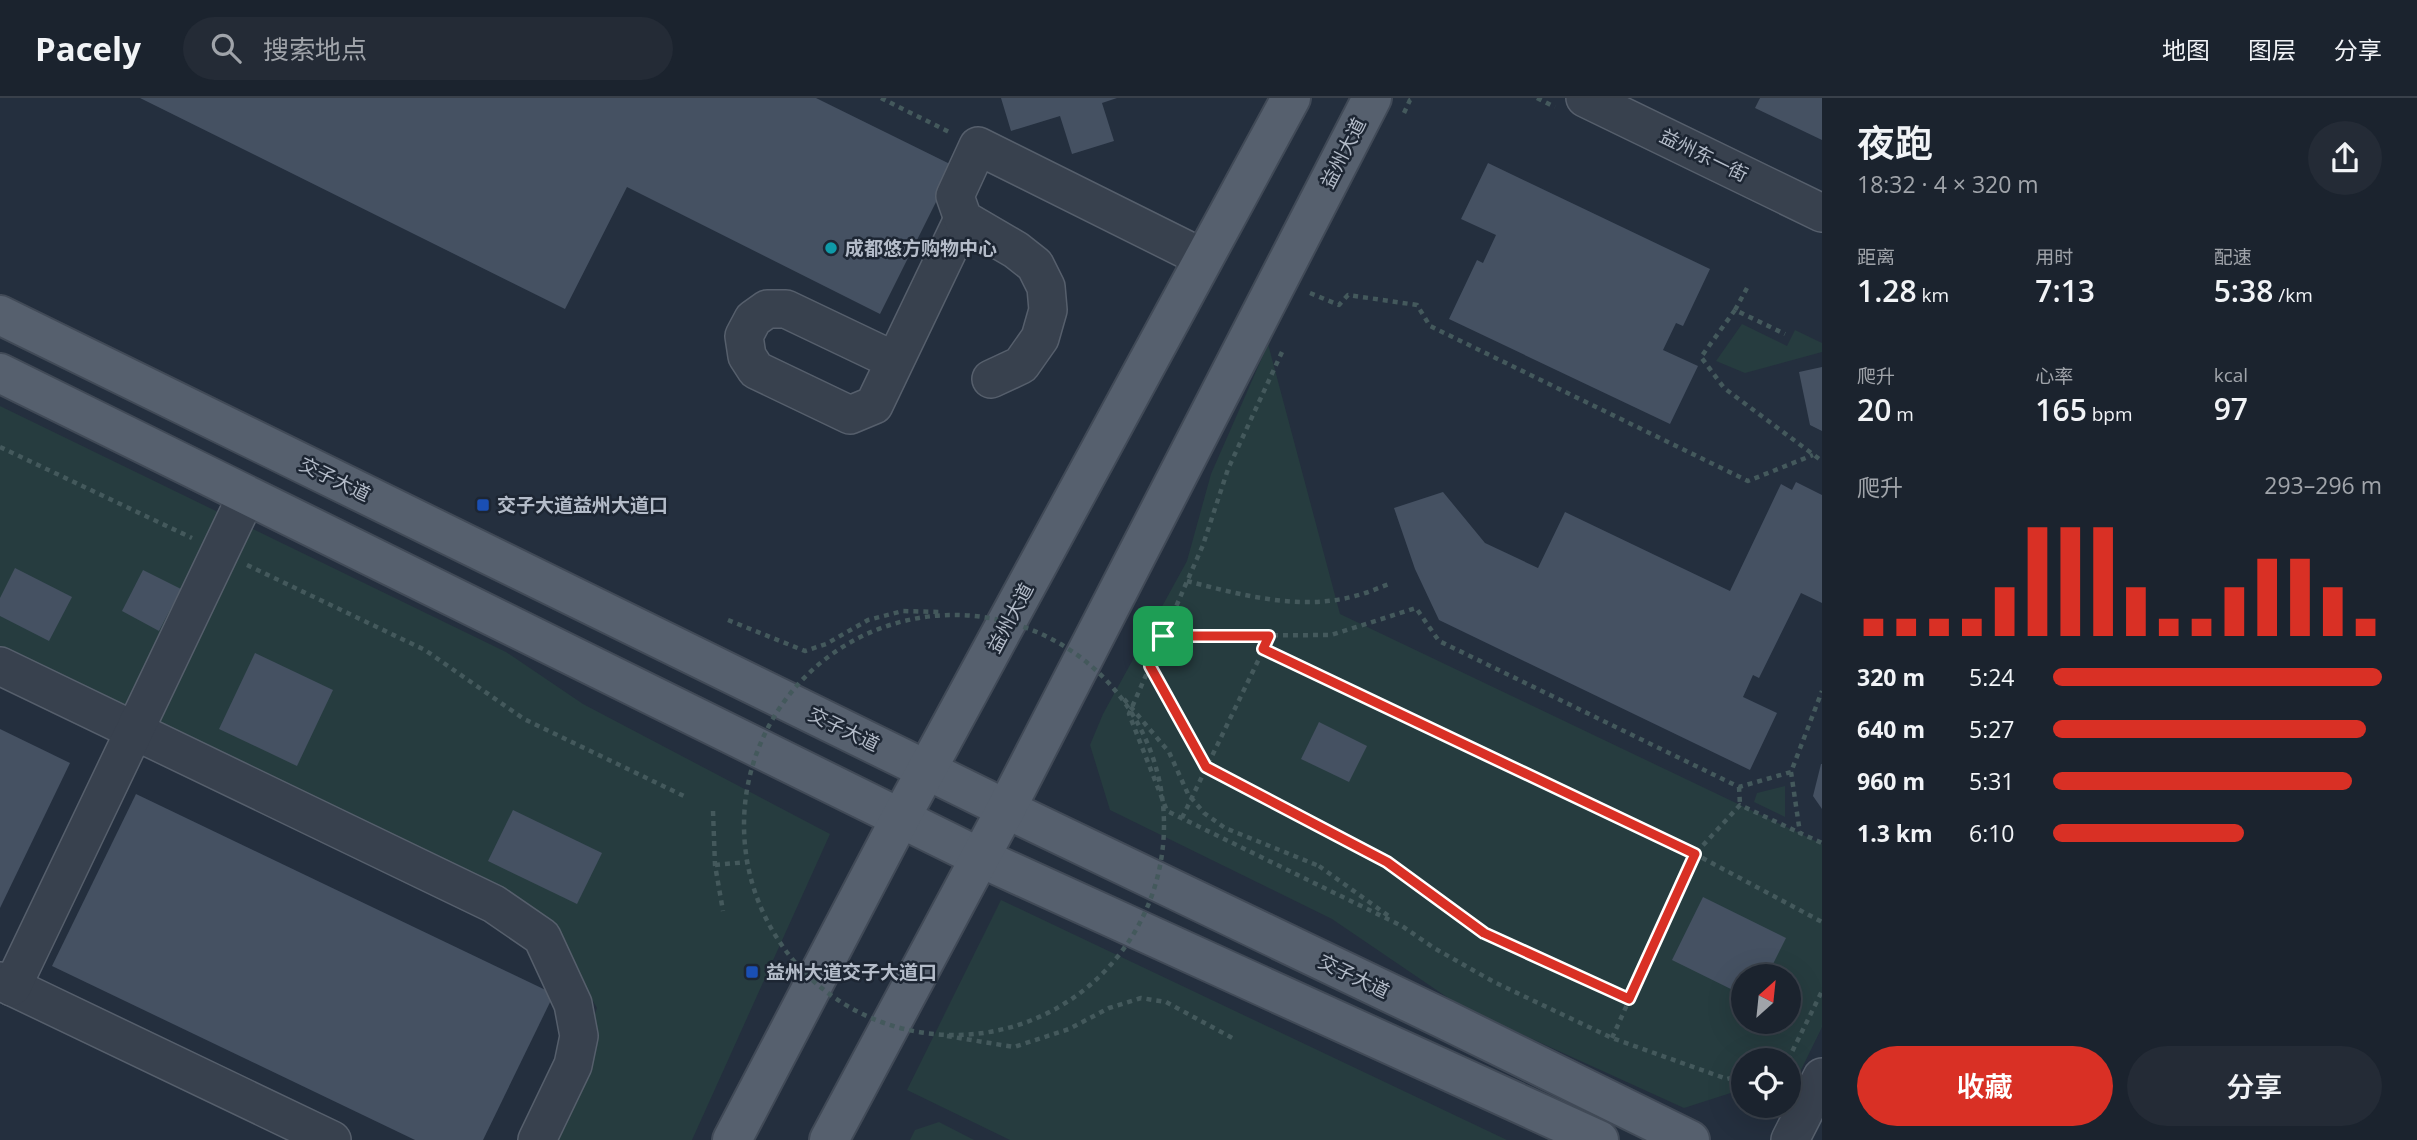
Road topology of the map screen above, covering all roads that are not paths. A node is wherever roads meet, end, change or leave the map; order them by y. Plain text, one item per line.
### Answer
1 (1291, 98) edge
2 (1372, 98) edge
3 (1585, 98) edge
4 (1822, 213) edge
5 (964, 219) junction
6 (1203, 258) junction
7 (0, 315) edge
8 (895, 360) dead end
9 (0, 373) edge
10 (991, 379) dead end
11 (247, 495) junction
12 (0, 666) edge
13 (135, 730) junction
14 (928, 770) junction
15 (1006, 809) junction
16 (901, 817) junction
17 (979, 857) junction
18 (6, 984) edge
19 (1822, 1077) edge
20 (332, 1140) edge
21 (537, 1140) edge
22 (732, 1140) edge
23 (829, 1140) edge
24 (1599, 1140) edge
25 (1690, 1140) edge
26 (1790, 1140) edge

1 - 6 main road, 益州大道
2 - 15 main road, 益州大道
3 - 4 street, 益州东一街
5 - 6 street
5 - 8 street
5 - 10 street
6 - 14 main road, 益州大道
7 - 14 main road, 交子大道
9 - 11 main road
11 - 13 street
11 - 16 main road
12 - 13 street
13 - 18 street
13 - 21 street
14 - 15 main road, 交子大道
14 - 16 main road, 益州大道
15 - 17 main road, 益州大道
15 - 25 main road, 交子大道
16 - 17 main road
16 - 22 main road, 益州大道
17 - 23 main road, 益州大道
17 - 24 main road
18 - 20 street
19 - 26 street

